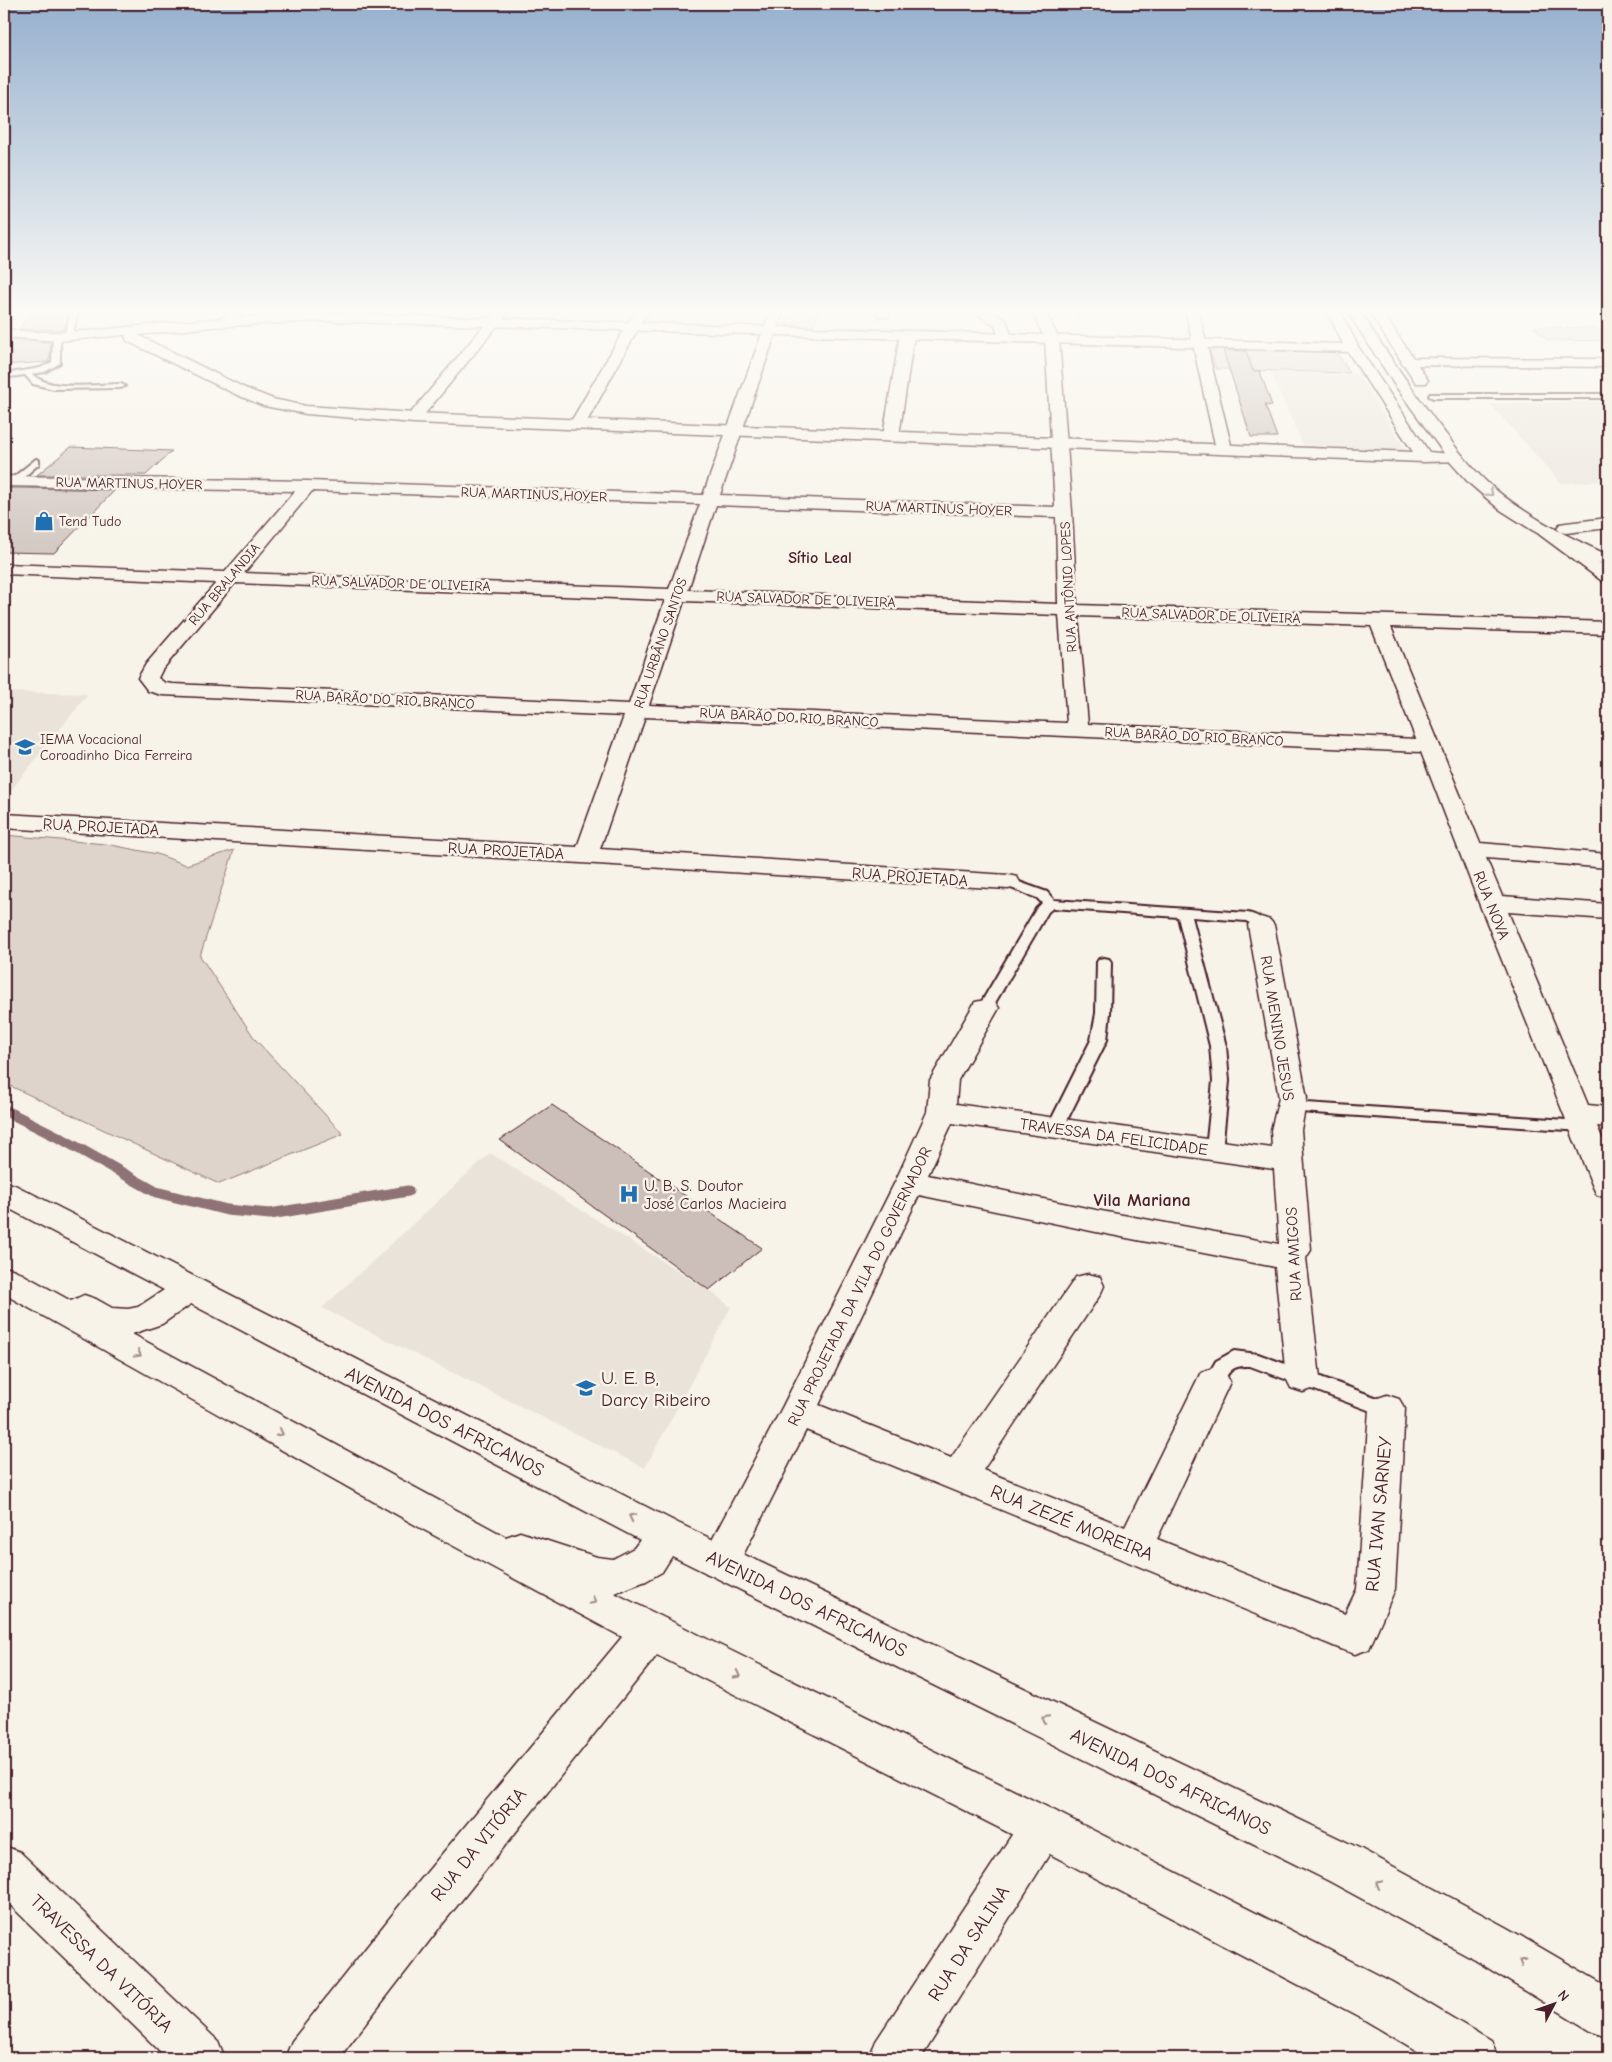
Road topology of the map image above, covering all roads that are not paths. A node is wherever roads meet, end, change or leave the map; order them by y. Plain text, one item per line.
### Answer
1 (283, 405) edge
2 (425, 405) edge
3 (589, 405) edge
4 (742, 405) edge
5 (896, 405) edge
6 (1057, 405) edge
7 (1214, 405) edge
8 (1390, 405) edge
9 (1417, 405) edge
10 (1439, 405) edge
11 (1442, 410) dead end
12 (414, 418) junction
13 (578, 424) junction
14 (733, 430) junction
15 (891, 436) junction
16 (1060, 443) junction
17 (1224, 449) junction
18 (1424, 456) junction
19 (1456, 458) junction
20 (36, 462) dead end
21 (9, 481) edge
22 (308, 486) junction
23 (1514, 493) dead end
24 (710, 500) junction
25 (1064, 512) junction
26 (1608, 522) edge
27 (1566, 528) junction
28 (1542, 529) junction
29 (1608, 548) edge
30 (1608, 561) edge
31 (4, 569) edge
32 (230, 576) junction
33 (1608, 577) edge
34 (676, 594) junction
35 (1068, 610) junction
36 (1379, 621) junction
37 (1608, 628) edge
38 (151, 684) joint
39 (638, 710) junction
40 (1078, 730) junction
41 (1429, 746) junction
42 (4, 821) edge
43 (1470, 849) junction
44 (586, 855) junction
45 (1608, 862) edge
46 (1008, 882) joint
47 (1491, 903) junction
48 (1050, 904) junction
49 (1608, 911) edge
50 (1184, 912) junction
51 (1261, 925) joint
52 (1104, 962) dead end
53 (985, 1008) joint
54 (1291, 1108) junction
55 (942, 1112) junction
56 (1589, 1119) edge
57 (1055, 1128) junction
58 (1214, 1150) junction
59 (1287, 1160) junction
60 (910, 1182) junction
61 (1608, 1187) edge
62 (4, 1193) edge
63 (1290, 1255) junction
64 (4, 1263) edge
65 (4, 1279) edge
66 (1088, 1286) dead end
67 (188, 1288) junction
68 (1303, 1378) junction
69 (1213, 1382) joint
70 (1387, 1409) joint
71 (798, 1412) junction
72 (958, 1477) junction
73 (439, 1520) junction
74 (666, 1534) junction
75 (1134, 1548) junction
76 (720, 1561) junction
77 (651, 1632) junction
78 (1345, 1633) joint
79 (1042, 1827) junction
80 (4, 1868) edge
81 (1608, 2014) edge
82 (201, 2058) edge
83 (309, 2058) edge
84 (893, 2058) edge
85 (1474, 2058) edge

1 - 12 street
2 - 12 street
3 - 13 street
4 - 14 street, RUA URBÂNO SANTOS
5 - 15 street
6 - 16 street, RUA ANTÔNIO LOPES
7 - 17 street
8 - 18 street
9 - 19 street
10 - 11 street
12 - 13 street
13 - 14 street
14 - 15 street
14 - 24 street, RUA URBÂNO SANTOS
15 - 16 street
16 - 17 street
16 - 25 street, RUA ANTÔNIO LOPES
17 - 18 street
18 - 19 street
19 -> 28 street
20 - 21 lane
21 - 22 street, RUA MARTINUS HOYER
22 - 24 street, RUA MARTINUS HOYER
22 - 32 street, RUA BRALANDIA
23 - 27 street
24 - 25 street, RUA MARTINUS HOYER
24 - 34 street, RUA URBÂNO SANTOS
25 - 35 street, RUA ANTÔNIO LOPES
26 - 27 street
27 - 29 street
28 - 30 street
28 - 33 street
31 - 32 street, RUA SALVADOR DE OLIVEIRA
32 - 34 street, RUA SALVADOR DE OLIVEIRA
32 - 38 street, RUA BRALANDIA
34 - 35 street, RUA SALVADOR DE OLIVEIRA
34 - 39 street, RUA URBÂNO SANTOS
35 - 36 street, RUA SALVADOR DE OLIVEIRA
35 - 40 street, RUA ANTÔNIO LOPES
36 - 37 street, RUA SALVADOR DE OLIVEIRA
36 - 41 street, RUA NOVA
38 - 39 street, RUA BARÃO DO RIO BRANCO
39 - 40 street, RUA BARÃO DO RIO BRANCO
39 - 44 street, RUA URBÂNO SANTOS
40 - 41 street, RUA BARÃO DO RIO BRANCO
41 - 43 street, RUA NOVA
42 - 44 street, RUA PROJETADA
43 - 45 street
43 - 47 street, RUA NOVA
44 - 46 street, RUA PROJETADA
46 - 48 lane
47 - 49 street
47 - 56 street, RUA NOVA
48 - 50 lane
48 - 53 lane
50 - 51 lane
50 - 58 lane
51 - 54 street, RUA MENINO JESUS
52 - 57 lane
53 - 55 street, RUA PROJETADA DA VILA DO GOVERNADOR
54 - 56 lane
54 - 59 street, RUA MENINO JESUS
55 - 57 street, TRAVESSA DA FELICIDADE
55 - 60 street, RUA PROJETADA DA VILA DO GOVERNADOR
56 - 61 street, RUA NOVA
57 - 58 street, TRAVESSA DA FELICIDADE
58 - 59 street, TRAVESSA DA FELICIDADE
59 - 63 street, RUA AMIGOS
60 - 63 street
60 - 71 street, RUA PROJETADA DA VILA DO GOVERNADOR
62 - 67 street, AVENIDA DOS AFRICANOS
63 - 68 street, RUA AMIGOS
64 - 67 street
65 -> 73 street
66 - 72 street
74 -> 67 street, AVENIDA DOS AFRICANOS
68 - 69 lane
68 - 70 lane
69 - 75 street
70 - 78 street, RUA IVAN SARNEY
71 - 72 street, RUA ZEZÉ MOREIRA
71 - 76 street, RUA PROJETADA DA VILA DO GOVERNADOR
72 - 75 street, RUA ZEZÉ MOREIRA
73 - 74 street
73 -> 77 street
74 - 76 street, AVENIDA DOS AFRICANOS
75 - 78 street, RUA ZEZÉ MOREIRA
81 -> 76 street, AVENIDA DOS AFRICANOS
77 -> 79 street
77 - 83 street, RUA DA VITÓRIA
79 - 84 street, RUA DA SALINA
79 - 85 street
80 - 82 street, TRAVESSA DA VITÓRIA

